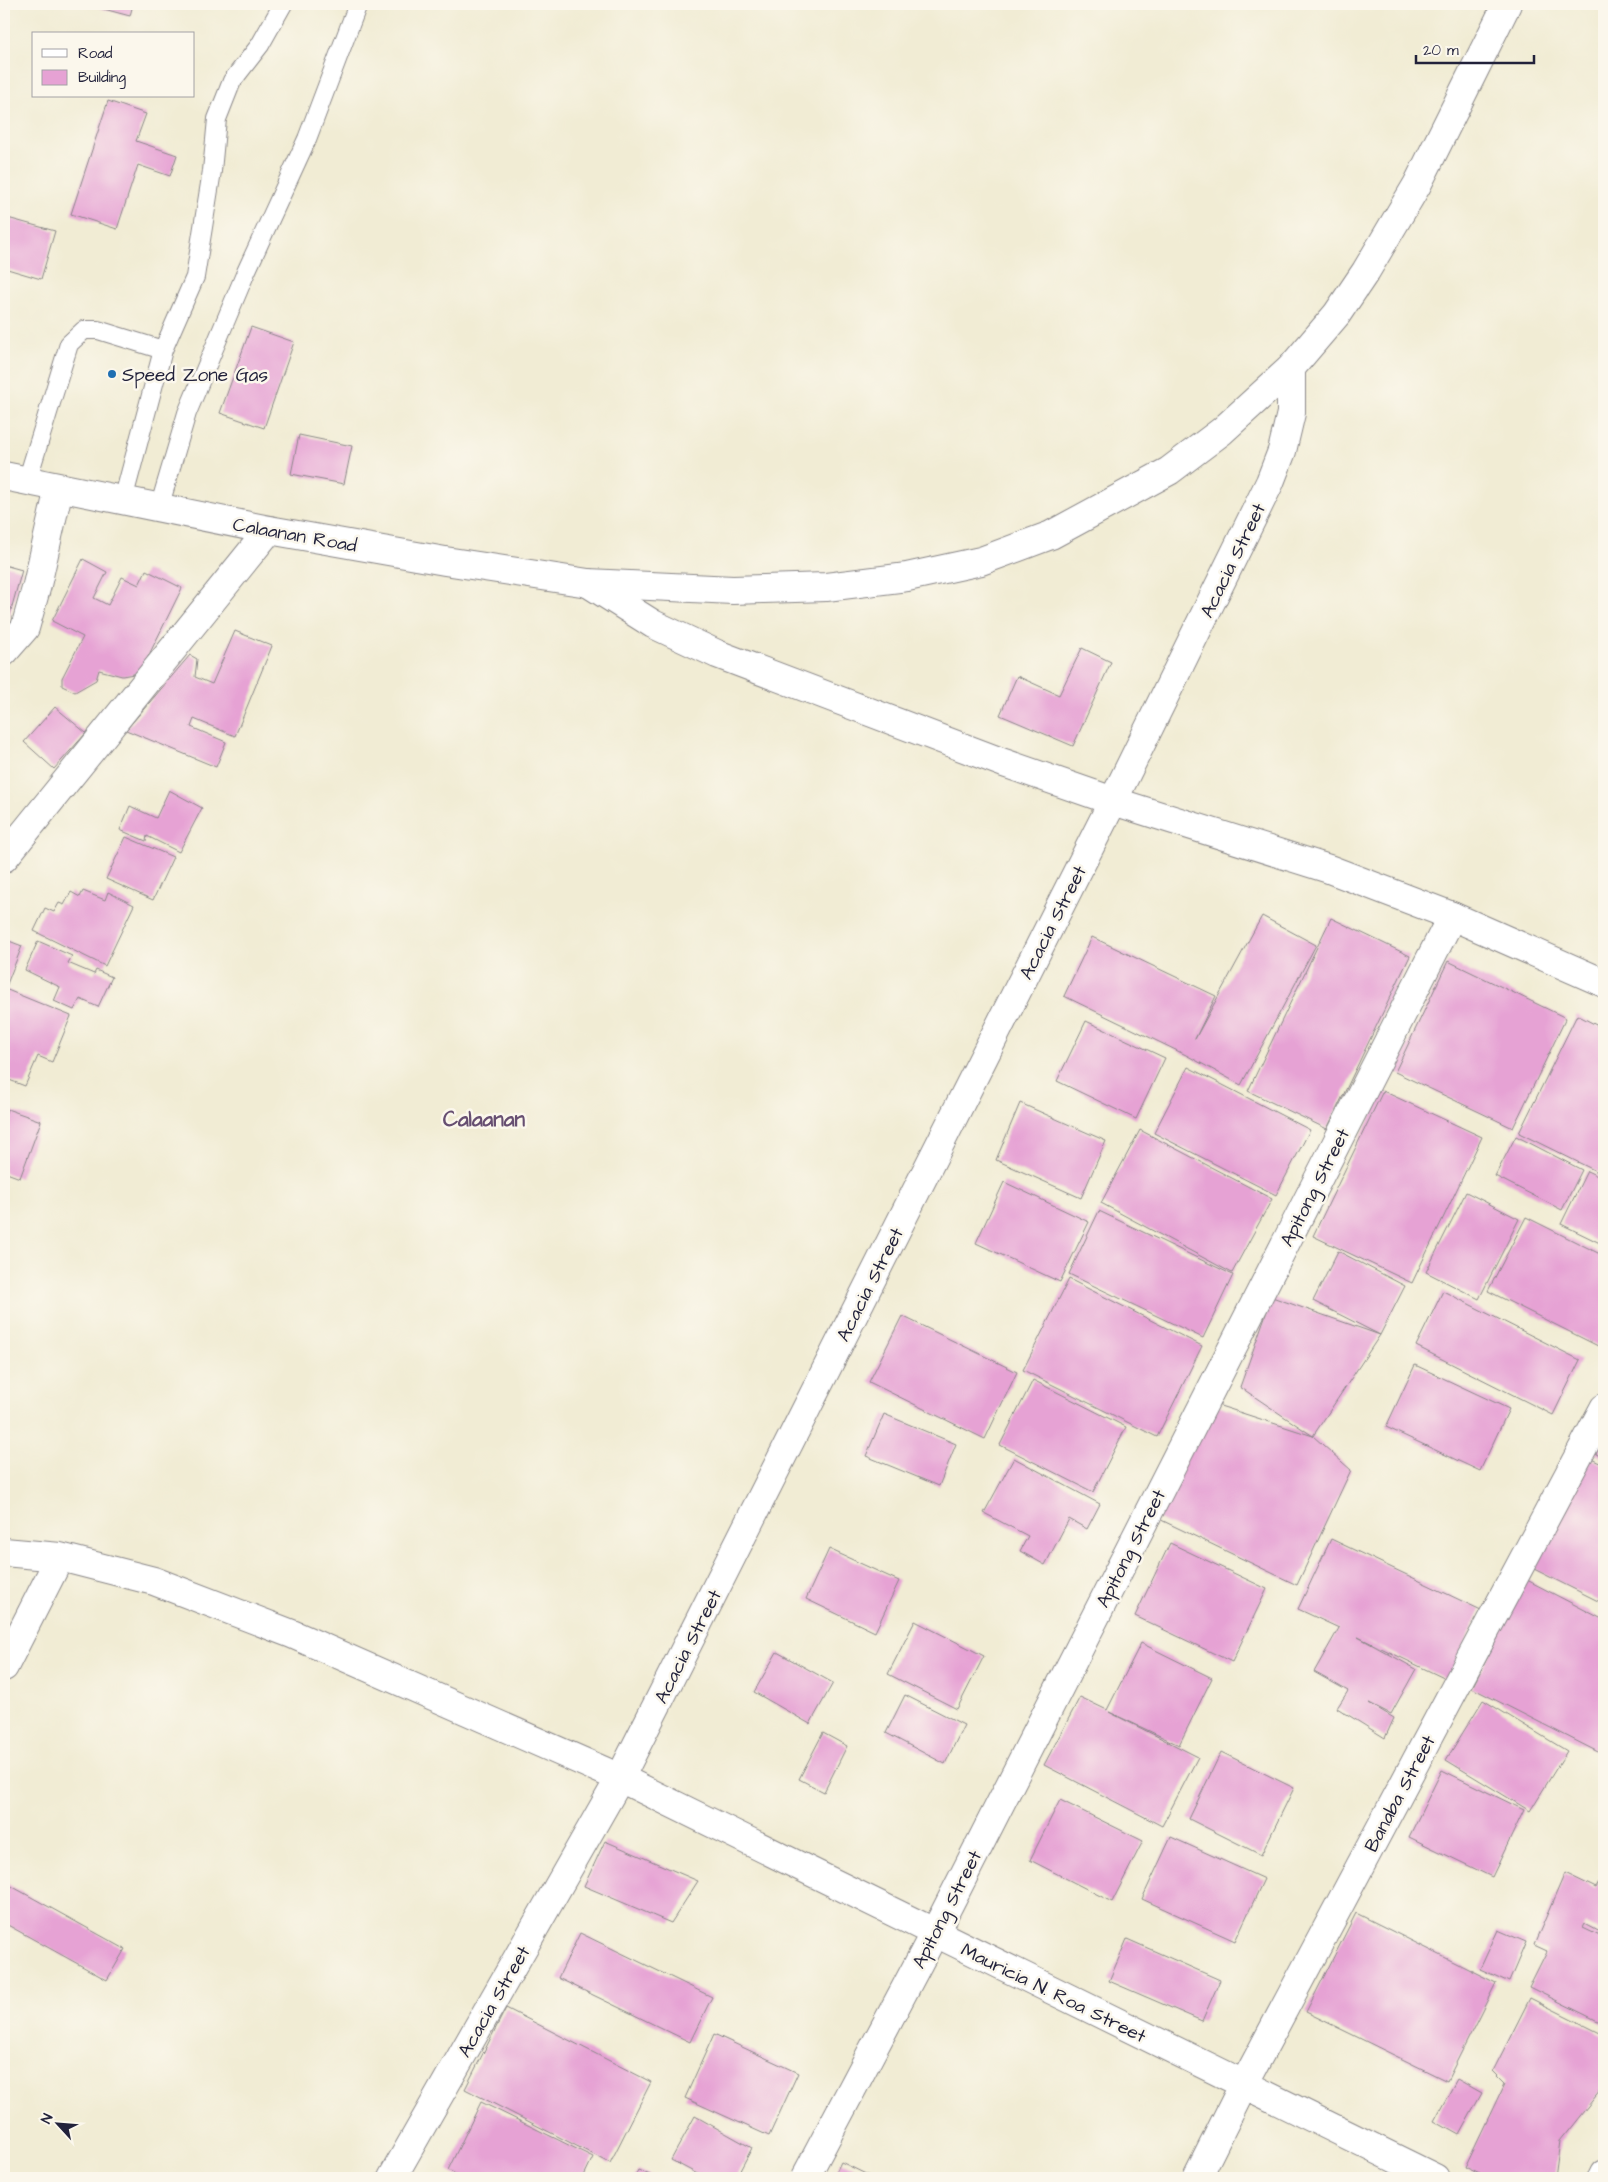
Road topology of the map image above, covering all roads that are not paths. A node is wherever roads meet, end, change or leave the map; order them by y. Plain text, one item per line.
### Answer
1 (283, 4) edge
2 (358, 4) edge
3 (1508, 4) edge
4 (163, 350) junction
5 (1291, 368) junction
6 (16, 478) edge
7 (59, 488) junction
8 (123, 500) junction
9 (159, 508) junction
10 (270, 530) junction
11 (588, 583) junction
12 (4, 652) edge
13 (1113, 801) junction
14 (4, 858) edge
15 (1452, 916) junction
16 (1604, 982) edge
17 (1604, 1408) edge
18 (4, 1552) edge
19 (60, 1557) junction
20 (4, 1667) edge
21 (620, 1778) junction
22 (935, 1932) junction
23 (1243, 2086) junction
24 (1604, 2174) edge
25 (392, 2178) edge
26 (805, 2178) edge
27 (1197, 2178) edge
28 (1435, 2178) edge
29 (1602, 2178) edge

1 - 4 lane
2 - 9 lane
3 - 5 street, Calaanan Road
4 - 6 lane
4 - 8 lane
5 - 11 street, Calaanan Road
5 - 13 street, Acacia Street
6 - 7 street, Calaanan Road
7 - 8 street, Calaanan Road
7 - 12 street
8 - 9 street, Calaanan Road
9 - 10 street, Calaanan Road
10 - 11 street, Calaanan Road
10 - 14 street
11 - 13 street
13 - 15 street
13 - 21 street, Acacia Street
15 - 16 street
15 - 22 street, Apitong Street
17 - 23 street, Banaba Street
18 - 19 street, Mauricia N. Roa Street
19 - 20 street
19 - 21 street, Mauricia N. Roa Street
21 - 22 street, Mauricia N. Roa Street
21 - 25 street, Acacia Street
22 - 23 street, Mauricia N. Roa Street
22 - 26 street, Apitong Street
23 - 27 street, Banaba Street
23 - 28 street, Mauricia N. Roa Street
24 - 29 street

